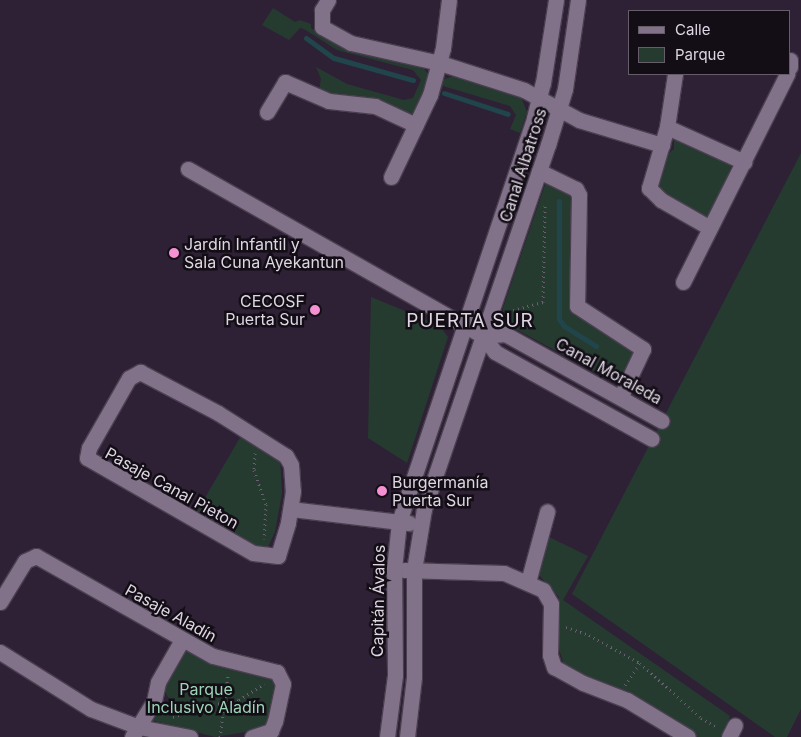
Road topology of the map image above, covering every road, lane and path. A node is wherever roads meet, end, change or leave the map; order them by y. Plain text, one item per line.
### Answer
1 (328, 0) edge
2 (449, 0) edge
3 (556, 0) edge
4 (578, 0) edge
5 (440, 63) junction
6 (675, 75) edge
7 (787, 75) edge
8 (540, 97) junction
9 (559, 109) junction
10 (267, 112) dead end
11 (416, 125) junction
12 (666, 127) junction
13 (662, 145) junction
14 (744, 162) junction
15 (188, 169) dead end
16 (539, 171) junction
17 (391, 177) dead end
18 (545, 202) dead end
19 (710, 228) junction
20 (683, 282) dead end
21 (513, 310) dead end
22 (464, 325) junction
23 (484, 336) junction
24 (621, 396) junction
25 (662, 421) dead end
26 (652, 439) dead end
27 (263, 440) junction
28 (291, 509) junction
29 (547, 512) dead end
30 (400, 522) junction
31 (421, 525) junction
32 (264, 556) junction
33 (394, 569) junction
34 (414, 570) junction
35 (528, 582) junction
36 (0, 602) edge
37 (551, 621) junction
38 (182, 640) junction
39 (0, 652) edge
40 (228, 662) junction
41 (640, 663) junction
42 (277, 672) junction
43 (617, 695) junction
44 (224, 704) junction
45 (167, 719) dead end
46 (136, 732) edge
47 (731, 732) edge
48 (190, 737) edge
49 (220, 737) edge
50 (252, 737) edge
51 (387, 737) edge
52 (407, 737) edge
53 (688, 737) edge

1 - 5 street
2 - 5 street
3 - 8 street, Canal Albatross
4 - 9 street, Canal Albatross
5 - 8 street
5 - 11 street
6 - 12 street
7 - 14 street
8 - 9 street
8 - 22 street, Canal Albatross
9 - 13 street
9 - 16 street, Canal Albatross
10 - 11 street
11 - 17 street
12 - 13 street
12 - 14 street
13 - 19 street
14 - 19 street
15 - 22 street, Canal Moraleda
16 - 23 street, Canal Albatross
16 - 24 street
18 - 21 path
19 - 20 street
22 - 23 street, Canal Moraleda
22 - 30 street, Capitán Ávalos
23 - 24 street, Canal Moraleda
23 - 26 street, Canal Moraleda
23 - 31 street
24 - 25 street, Canal Moraleda
27 - 28 street, Pasaje Canal Pieton
27 - 32 path
27 - 32 street, Pasaje Canal Pieton
28 - 30 street
28 - 32 street, Pasaje Canal Pieton
29 - 35 street
30 - 31 street
30 - 33 street, Capitán Ávalos
31 - 34 street
33 - 34 street
33 - 51 street, Capitán Ávalos
34 - 35 street
34 - 52 street
35 - 37 street
36 - 38 street, Pasaje Aladín
37 - 41 path
37 - 43 street
38 - 40 street, Pasaje Aladín
38 - 46 street
39 - 46 street
40 - 42 street, Pasaje Aladín
40 - 44 path
41 - 43 path
41 - 47 path
42 - 44 path
42 - 50 street
43 - 53 street
44 - 45 path
44 - 49 path
46 - 48 street

